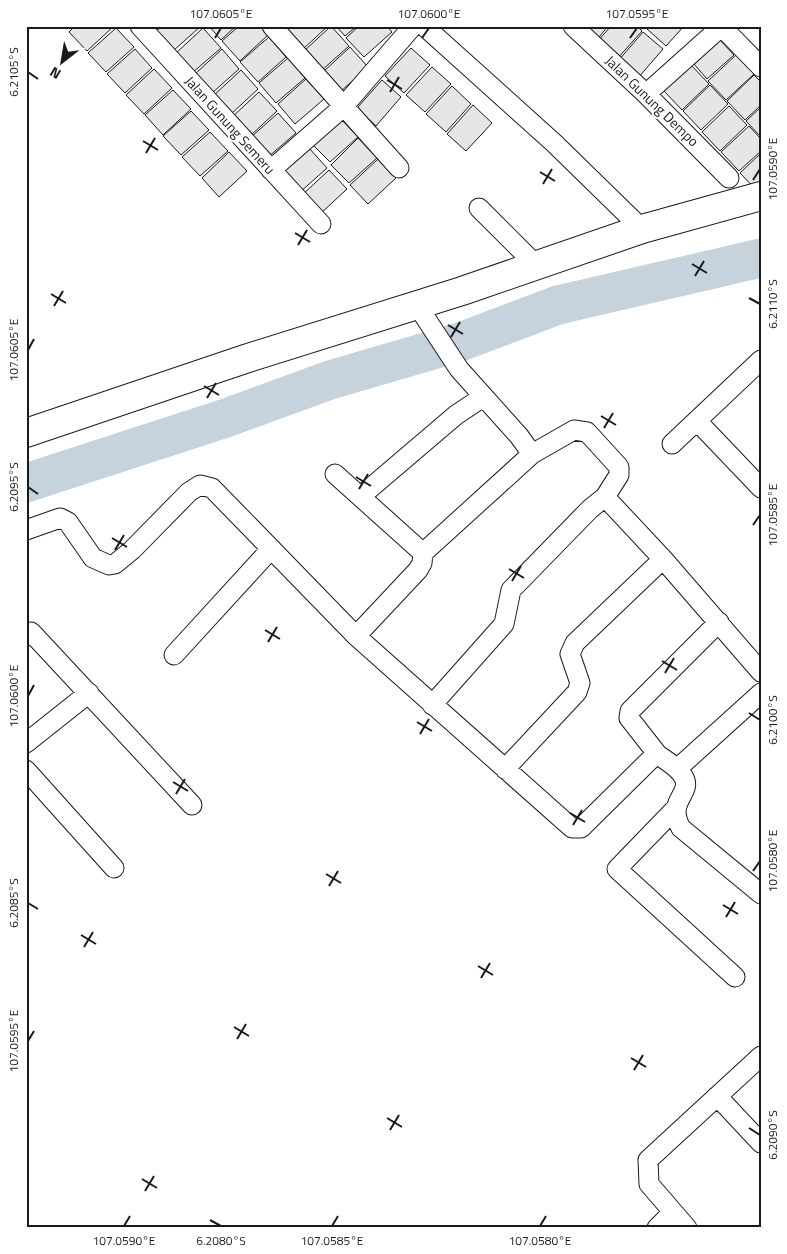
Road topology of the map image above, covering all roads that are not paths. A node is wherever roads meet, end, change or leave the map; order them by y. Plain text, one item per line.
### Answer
1 (140, 26) edge
2 (272, 26) edge
3 (413, 26) edge
4 (424, 26) edge
5 (573, 26) edge
6 (721, 26) edge
7 (761, 67) edge
8 (646, 94) junction
9 (343, 107) junction
10 (398, 168) dead end
11 (271, 170) junction
12 (729, 178) dead end
13 (761, 196) edge
14 (479, 208) dead end
15 (321, 224) dead end
16 (642, 229) junction
17 (535, 264) junction
18 (418, 305) junction
19 (761, 360) edge
20 (483, 397) junction
21 (697, 420) junction
22 (26, 432) edge
23 (672, 444) dead end
24 (532, 454) junction
25 (335, 474) dead end
26 (761, 488) edge
27 (361, 496) junction
28 (605, 497) junction
29 (26, 530) edge
30 (271, 549) junction
31 (423, 553) junction
32 (663, 559) junction
33 (719, 622) junction
34 (28, 632) edge
35 (356, 636) junction
36 (174, 655) dead end
37 (761, 672) edge
38 (89, 693) junction
39 (761, 693) edge
40 (432, 705) junction
41 (26, 743) edge
42 (658, 755) junction
43 (678, 768) junction
44 (505, 769) junction
45 (26, 770) edge
46 (192, 805) dead end
47 (676, 808) junction
48 (114, 868) dead end
49 (761, 894) edge
50 (735, 977) dead end
51 (761, 1056) edge
52 (717, 1096) junction
53 (761, 1143) edge
54 (673, 1212) junction
55 (657, 1228) edge
56 (687, 1228) edge

1 - 11 street, Jalan Gunung Semeru
2 - 9 street
3 - 9 street
4 - 16 street
5 - 8 street, Jalan Gunung Dempo
6 - 7 street
6 - 8 street
8 - 12 street, Jalan Gunung Dempo
9 - 10 street
9 - 11 street
11 - 15 street, Jalan Gunung Semeru
13 - 16 street
14 - 17 street
16 - 17 street
17 - 18 street
18 - 20 street
18 - 22 street
19 - 21 street
20 - 24 street
20 - 27 street
21 - 23 street
21 - 26 street
24 - 28 street
24 - 31 street
25 - 27 street
27 - 31 street
28 - 32 street
28 - 40 street
29 - 30 street
30 - 35 street
30 - 36 street
31 - 35 street
32 - 33 street
32 - 44 street
33 - 37 street
33 - 42 street
34 - 38 street
35 - 40 street
38 - 41 street
38 - 46 street
39 - 43 street
40 - 44 street
42 - 43 street
42 - 44 street
43 - 47 street
45 - 48 street
47 - 49 street
47 - 50 street
51 - 52 street
52 - 53 street
52 - 54 street
54 - 55 street
54 - 56 street

